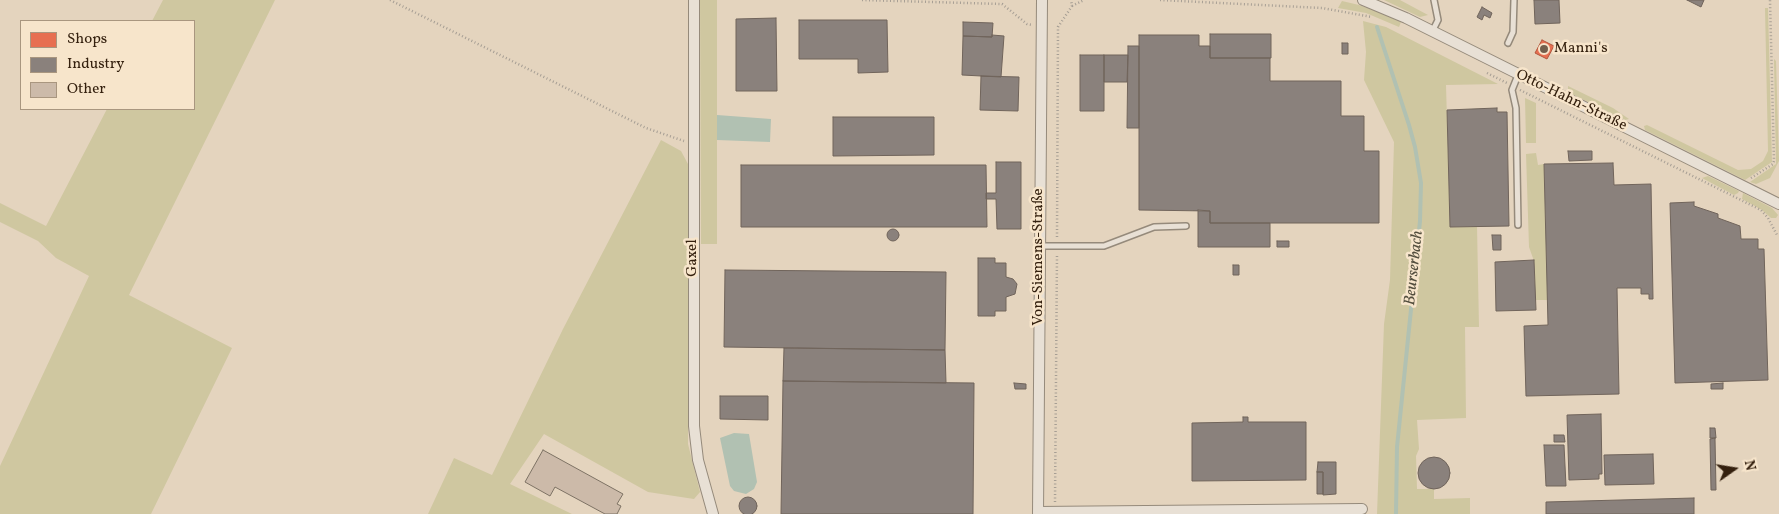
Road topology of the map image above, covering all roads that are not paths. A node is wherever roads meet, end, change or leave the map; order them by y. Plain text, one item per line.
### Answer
1 (694, 0) edge
2 (1042, 0) edge
3 (1363, 0) edge
4 (1434, 0) edge
5 (1514, 0) edge
6 (1432, 32) junction
7 (1508, 43) dead end
8 (1518, 75) junction
9 (1779, 204) edge
10 (1518, 225) dead end
11 (1186, 226) dead end
12 (1039, 246) junction
13 (1362, 509) dead end
14 (1038, 513) edge
15 (713, 514) edge

1 - 15 street, Gaxel
2 - 12 street, Von-Siemens-Straße
3 - 6 street, Otto-Hahn-Straße
4 - 6 lane
5 - 7 lane
6 - 8 street, Otto-Hahn-Straße
8 - 9 street, Otto-Hahn-Straße
8 - 10 lane
11 - 12 lane
12 - 14 street, Von-Siemens-Straße
13 - 14 street

